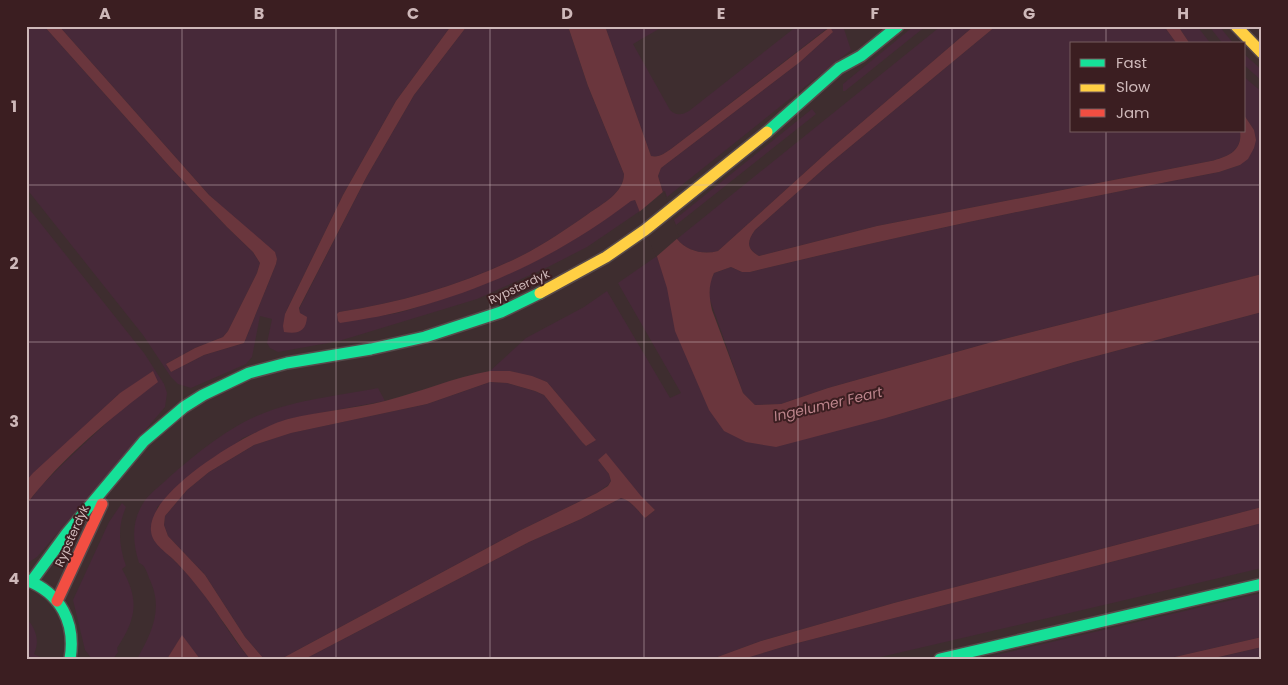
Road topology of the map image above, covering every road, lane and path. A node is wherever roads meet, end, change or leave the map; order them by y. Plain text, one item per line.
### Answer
1 (898, 26) edge
2 (1236, 26) edge
3 (1262, 53) edge
4 (111, 482) junction
5 (28, 584) edge
6 (1262, 584) edge
7 (58, 601) junction
8 (72, 658) edge
9 (940, 659) edge

1 - 4 main road, Rypsterdyk
2 - 3 main road
4 - 5 main road, Rypsterdyk
4 - 7 main road, Rypsterdyk
5 - 7 main road
6 - 9 main road
7 - 8 main road

